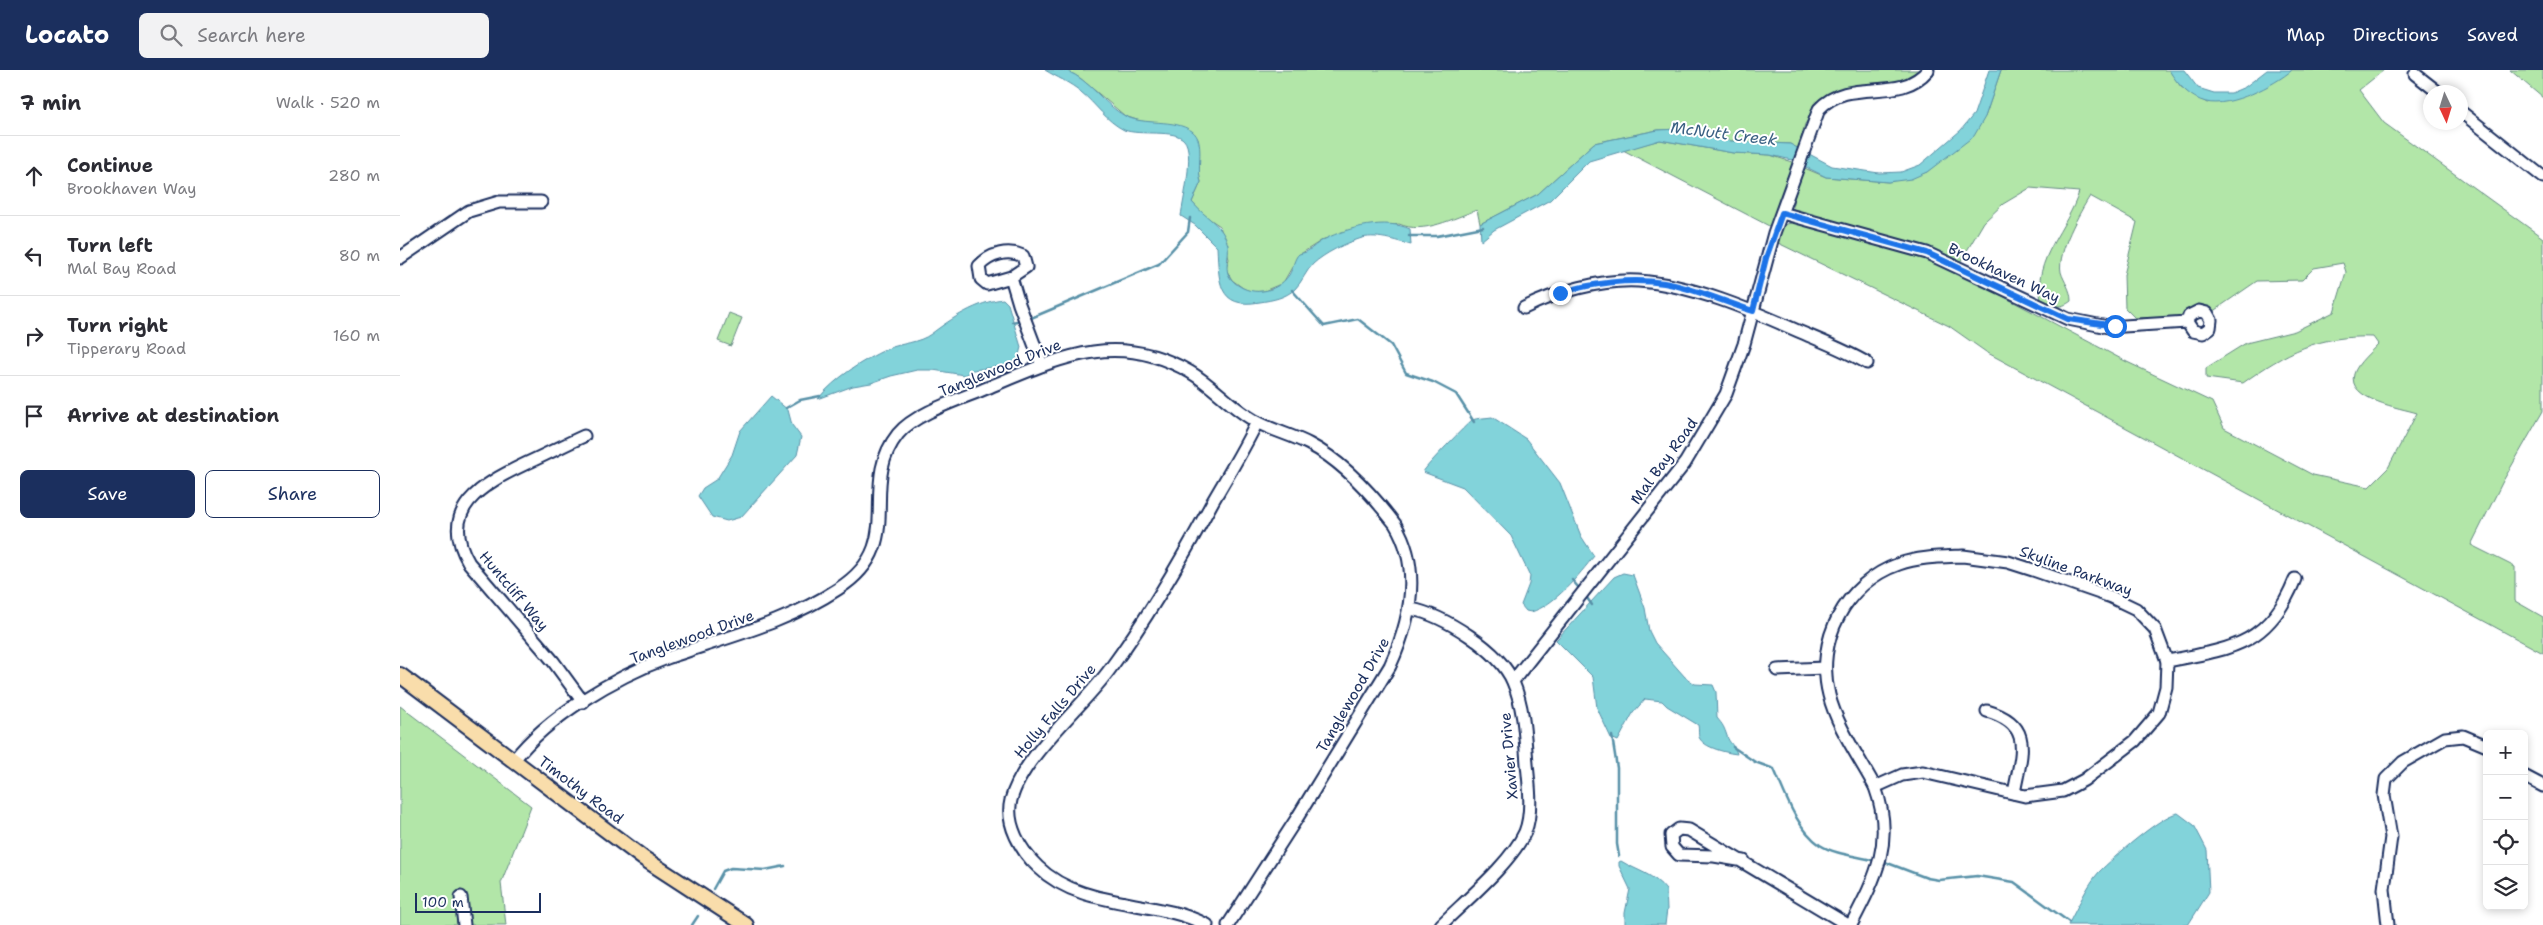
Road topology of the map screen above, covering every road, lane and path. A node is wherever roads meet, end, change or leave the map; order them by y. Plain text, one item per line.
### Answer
1 (1928, 70) edge
2 (2415, 74) dead end
3 (2429, 85) edge
4 (2468, 116) edge
5 (2543, 177) edge
6 (542, 202) dead end
7 (1782, 213) junction
8 (400, 258) edge
9 (1012, 277) dead end
10 (1524, 308) dead end
11 (1753, 311) junction
12 (2187, 322) dead end
13 (1867, 364) dead end
14 (1042, 365) junction
15 (1257, 422) junction
16 (584, 436) dead end
17 (2296, 579) dead end
18 (1411, 609) junction
19 (2167, 660) junction
20 (1825, 668) junction
21 (1777, 670) dead end
22 (400, 675) edge
23 (1513, 681) junction
24 (583, 702) junction
25 (1987, 711) dead end
26 (2483, 744) edge
27 (514, 760) junction
28 (2528, 778) edge
29 (2543, 786) edge
30 (1875, 787) junction
31 (2014, 793) junction
32 (1744, 861) junction
33 (461, 897) dead end
34 (464, 925) edge
35 (746, 925) edge
36 (1207, 925) edge
37 (1228, 925) edge
38 (1441, 925) edge
39 (1849, 925) edge
40 (2388, 925) edge

1 - 7 street, Mal Bay Road
2 - 3 street
4 - 5 street
6 - 8 street
7 - 11 street, Mal Bay Road
7 - 12 street, Brookhaven Way
9 - 14 street
10 - 11 street
11 - 13 street
11 - 23 street, Mal Bay Road
14 - 15 street, Tanglewood Drive
14 - 24 street, Tanglewood Drive
15 - 18 street, Tanglewood Drive
15 - 36 street, Holly Falls Drive
16 - 24 street, Huntcliff Way
17 - 19 street
18 - 23 street, Xavier Drive
18 - 37 street, Tanglewood Drive
19 - 20 street, Skyline Parkway
19 - 31 street, Skyline Parkway
20 - 21 street
20 - 30 street, Skyline Parkway
22 - 27 main road, Timothy Road
23 - 38 street, Xavier Drive
24 - 27 street, Tanglewood Drive
25 - 31 street
26 - 40 street
27 - 35 main road, Timothy Road
28 - 29 street
30 - 31 street, Skyline Parkway
30 - 39 street, Skyline Parkway
32 - 32 street
32 - 39 street
33 - 34 street

